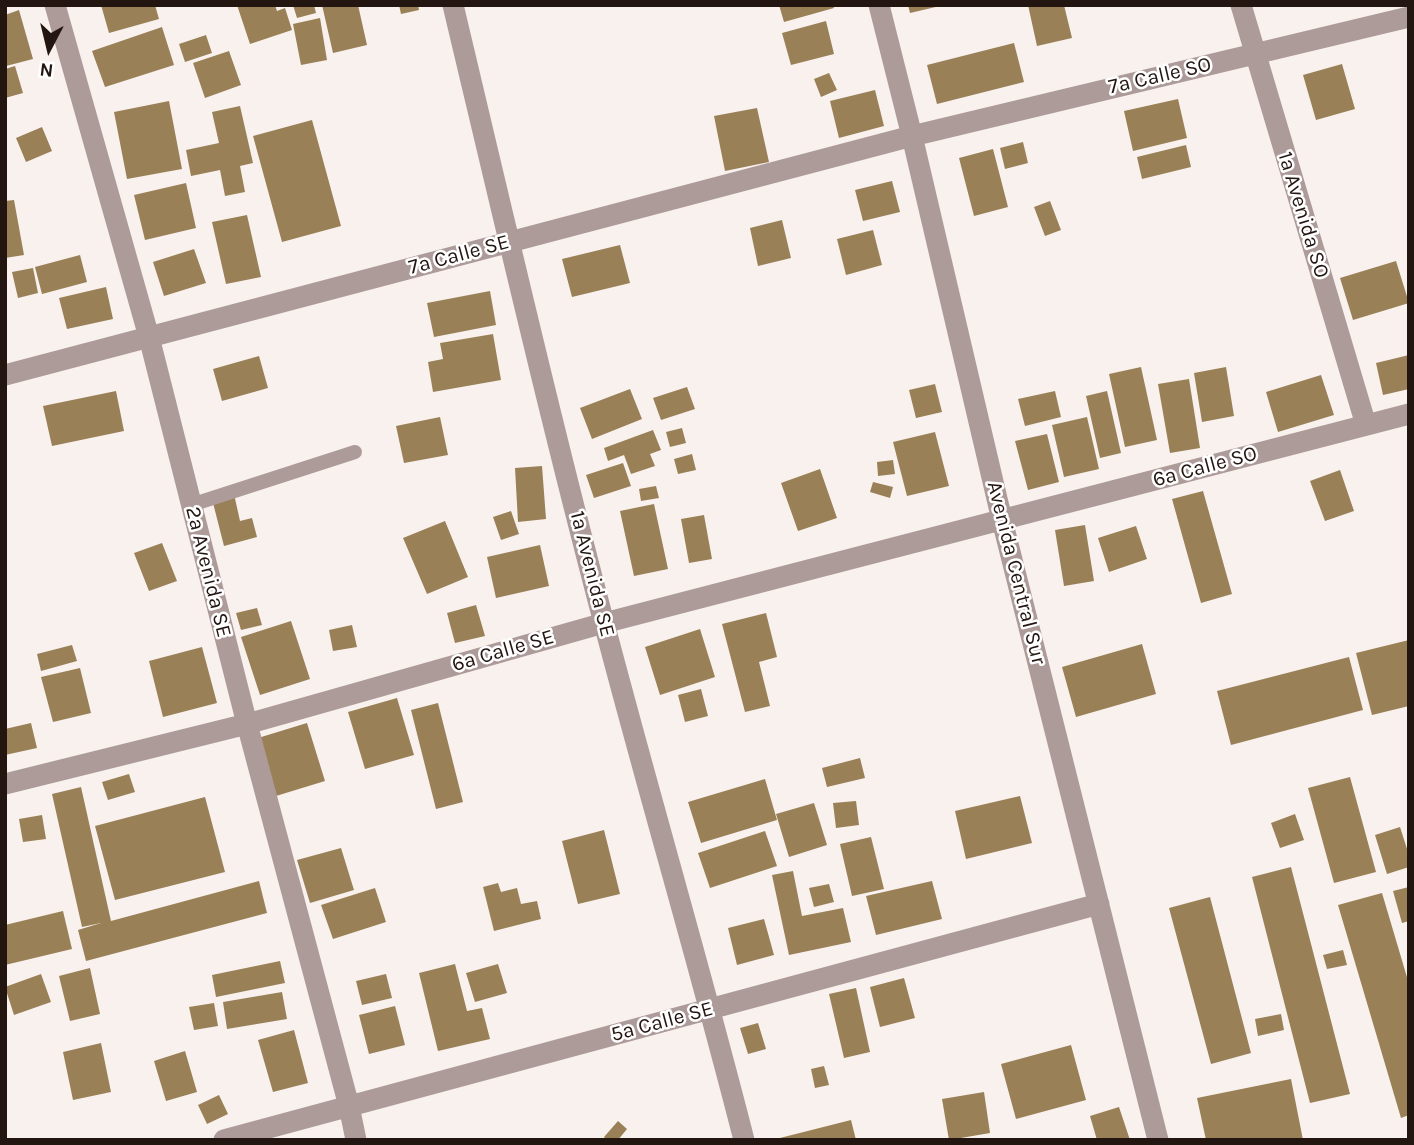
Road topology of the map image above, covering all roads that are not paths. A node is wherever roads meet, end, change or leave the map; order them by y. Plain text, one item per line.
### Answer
1 (55, 5) edge
2 (453, 5) edge
3 (879, 5) edge
4 (1241, 5) edge
5 (1409, 17) edge
6 (1255, 54) junction
7 (912, 136) junction
8 (509, 242) junction
9 (149, 337) junction
10 (5, 375) edge
11 (1409, 414) edge
12 (1366, 425) junction
13 (355, 452) dead end
14 (191, 505) junction
15 (1002, 520) junction
16 (604, 623) junction
17 (247, 724) junction
18 (5, 784) edge
19 (1099, 904) junction
20 (710, 1009) junction
21 (349, 1106) junction
22 (224, 1140) edge
23 (356, 1140) edge
24 (744, 1140) edge
25 (1158, 1140) edge

1 - 9 street, 2a Avenida SE
2 - 8 street, 1a Avenida SE
3 - 7 street, Avenida Central Sur
4 - 6 street, 1a Avenida SO
5 - 6 street, 7a Calle SO
6 - 7 street, 7a Calle SO
6 - 12 street, 1a Avenida SO
7 - 8 street, 7a Calle SE
7 - 15 street, Avenida Central Sur
8 - 9 street, 7a Calle SE
8 - 16 street, 1a Avenida SE
9 - 10 street, 7a Calle SE
9 - 14 street, 2a Avenida SE
11 - 12 street, 6a Calle SO
12 - 15 street, 6a Calle SO
13 - 14 lane
14 - 17 street, 2a Avenida SE
15 - 16 street, 6a Calle SE
15 - 19 street, Avenida Central Sur
16 - 17 street, 6a Calle SE
16 - 20 street, 1a Avenida SE
17 - 18 street, 6a Calle SE
17 - 21 street, 2a Avenida SE
19 - 20 street, 5a Calle SE
19 - 25 street, Avenida Central Sur
20 - 21 street, 5a Calle SE
20 - 24 street, 1a Avenida SE
21 - 22 street, 5a Calle SE
21 - 23 street, 2a Avenida SE

